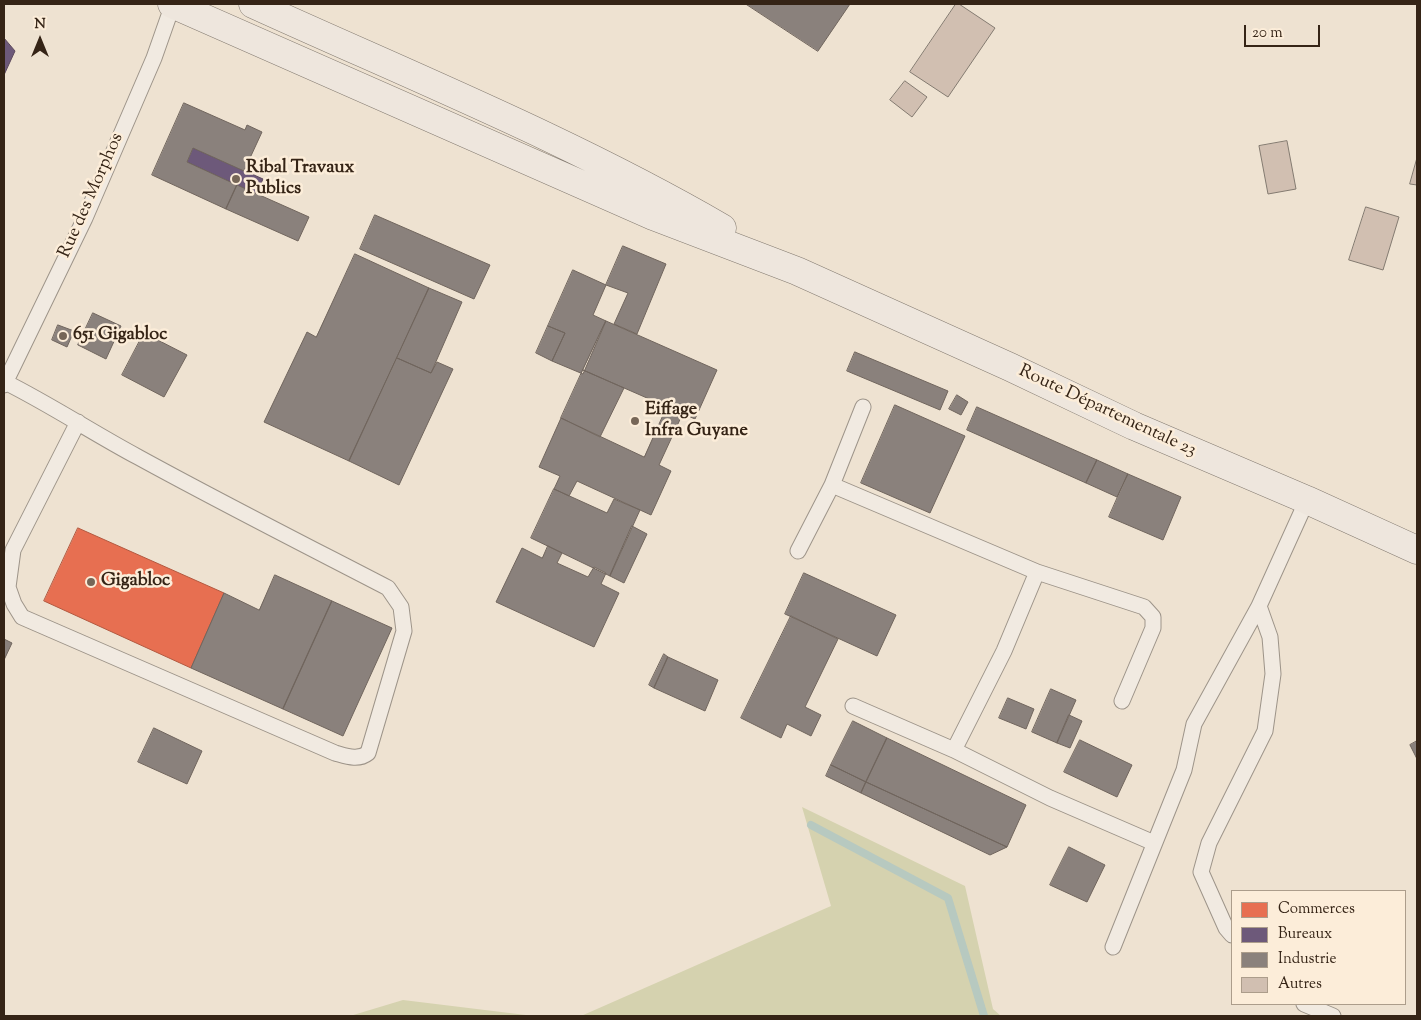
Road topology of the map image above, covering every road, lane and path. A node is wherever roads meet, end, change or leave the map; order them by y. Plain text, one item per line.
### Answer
1 (173, 4) edge
2 (253, 4) edge
3 (797, 271) junction
4 (10, 353) edge
5 (5, 384) edge
6 (863, 407) dead end
7 (78, 422) junction
8 (832, 485) junction
9 (1307, 500) junction
10 (1417, 550) edge
11 (798, 551) dead end
12 (1037, 572) junction
13 (1259, 606) junction
14 (1122, 701) dead end
15 (853, 706) dead end
16 (954, 750) junction
17 (1154, 843) junction
18 (1231, 934) edge
19 (1113, 946) dead end
20 (1306, 1005) edge
21 (1333, 1016) edge

1 - 3 main road
1 - 4 lane, Rue des Morphos
2 - 3 main road
3 - 9 main road, Route Départementale 23
4 - 5 lane, Rue des Morphos
5 - 7 lane
6 - 8 lane
7 - 7 lane
8 - 11 lane
8 - 12 lane
9 - 10 main road, Route Départementale 23
9 - 13 lane
12 - 14 lane
12 - 16 lane
13 - 17 lane
13 - 18 lane
15 - 16 lane
16 - 17 lane
17 - 19 lane
20 - 21 lane

